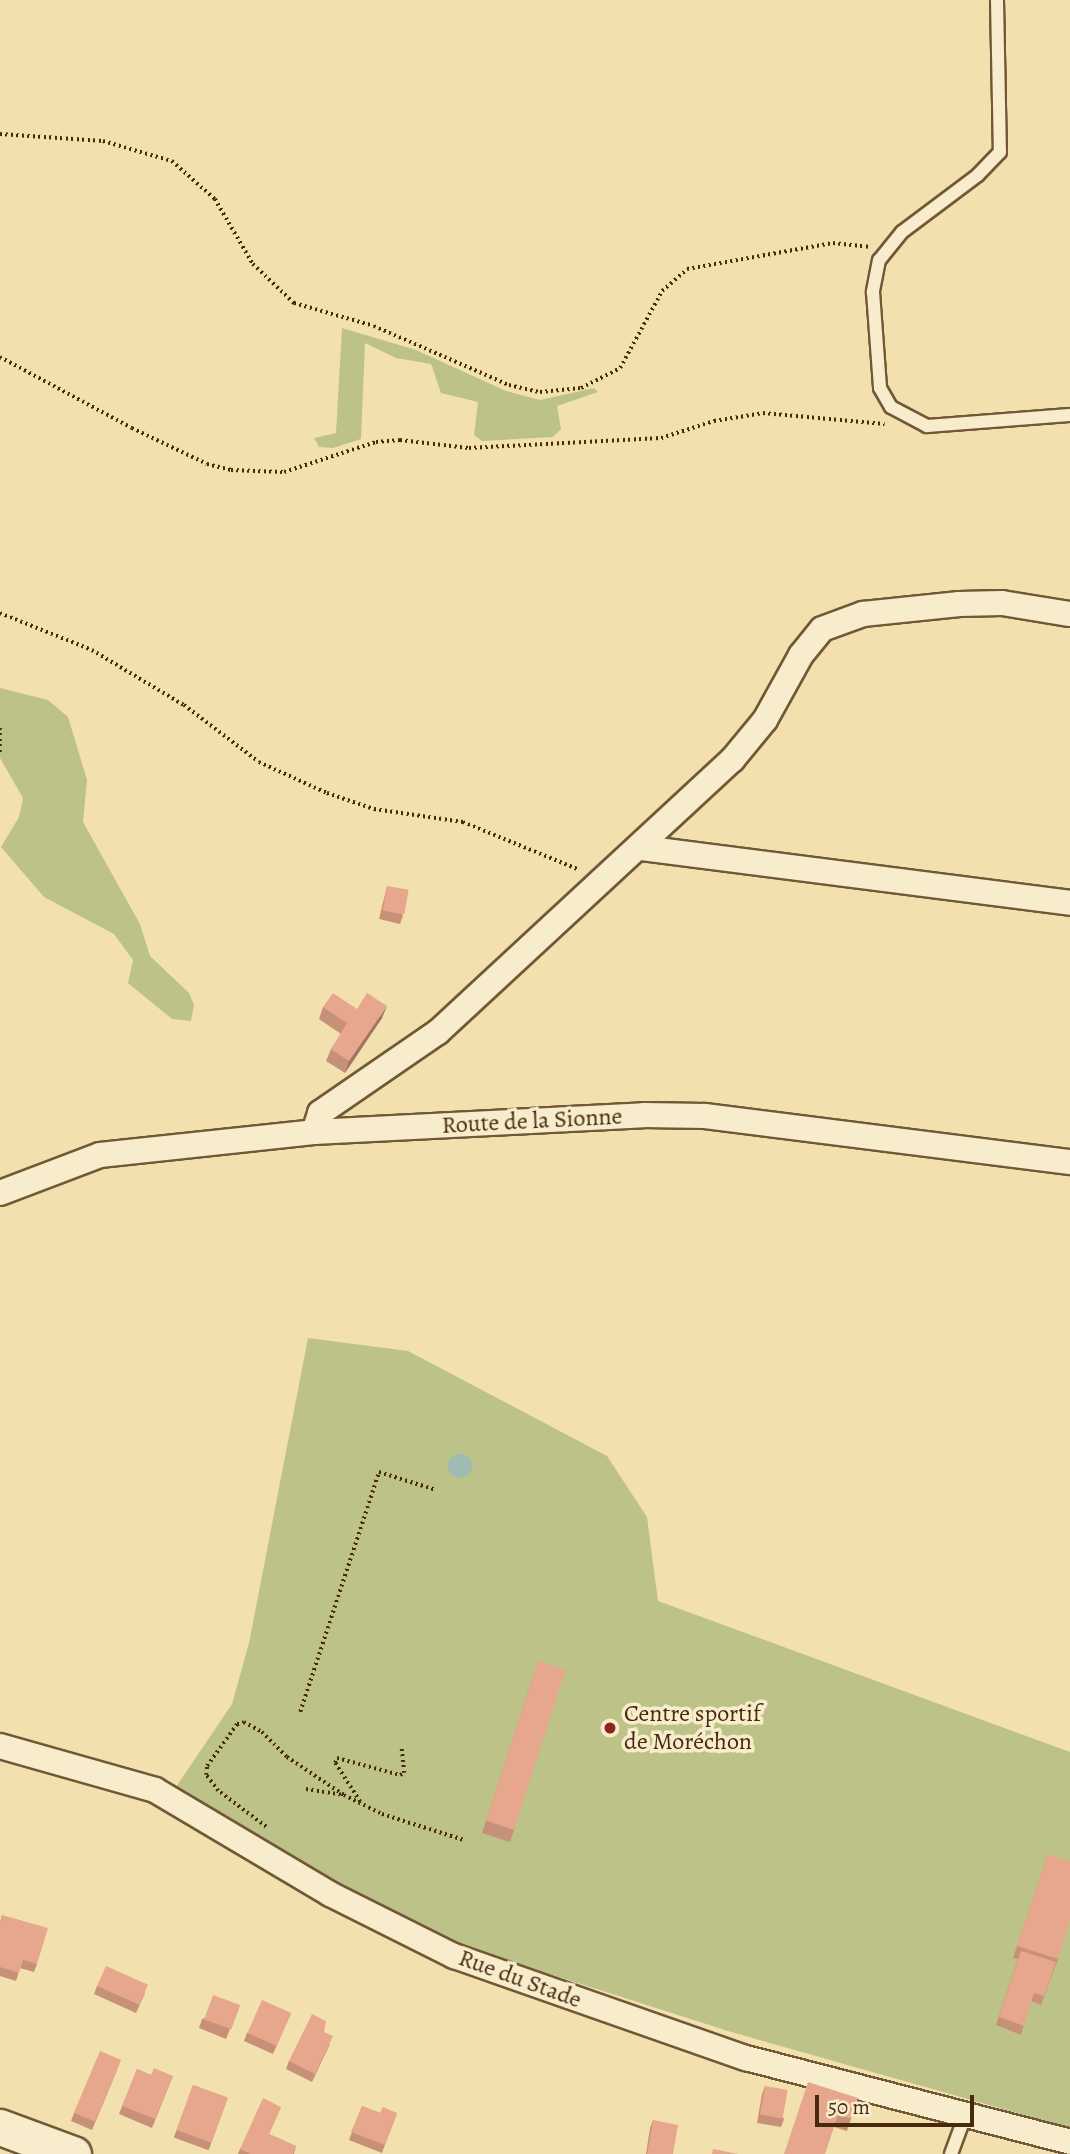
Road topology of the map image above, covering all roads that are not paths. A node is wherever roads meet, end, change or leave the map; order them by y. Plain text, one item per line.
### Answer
1 (997, 0) edge
2 (1070, 415) edge
3 (1070, 614) edge
4 (642, 848) junction
5 (1070, 903) edge
6 (314, 1132) junction
7 (1070, 1163) edge
8 (0, 1193) edge
9 (0, 1746) edge
10 (965, 2116) junction
11 (0, 2127) edge
12 (1070, 2142) edge
13 (73, 2154) edge
14 (951, 2154) edge

1 - 2 lane
3 - 4 street
4 - 5 street
4 - 6 street
6 - 7 street, Route de la Sionne
6 - 8 street, Route de la Sionne
9 - 10 street, Rue du Stade
10 - 12 street, Rue du Stade
10 - 14 lane
11 - 13 street

